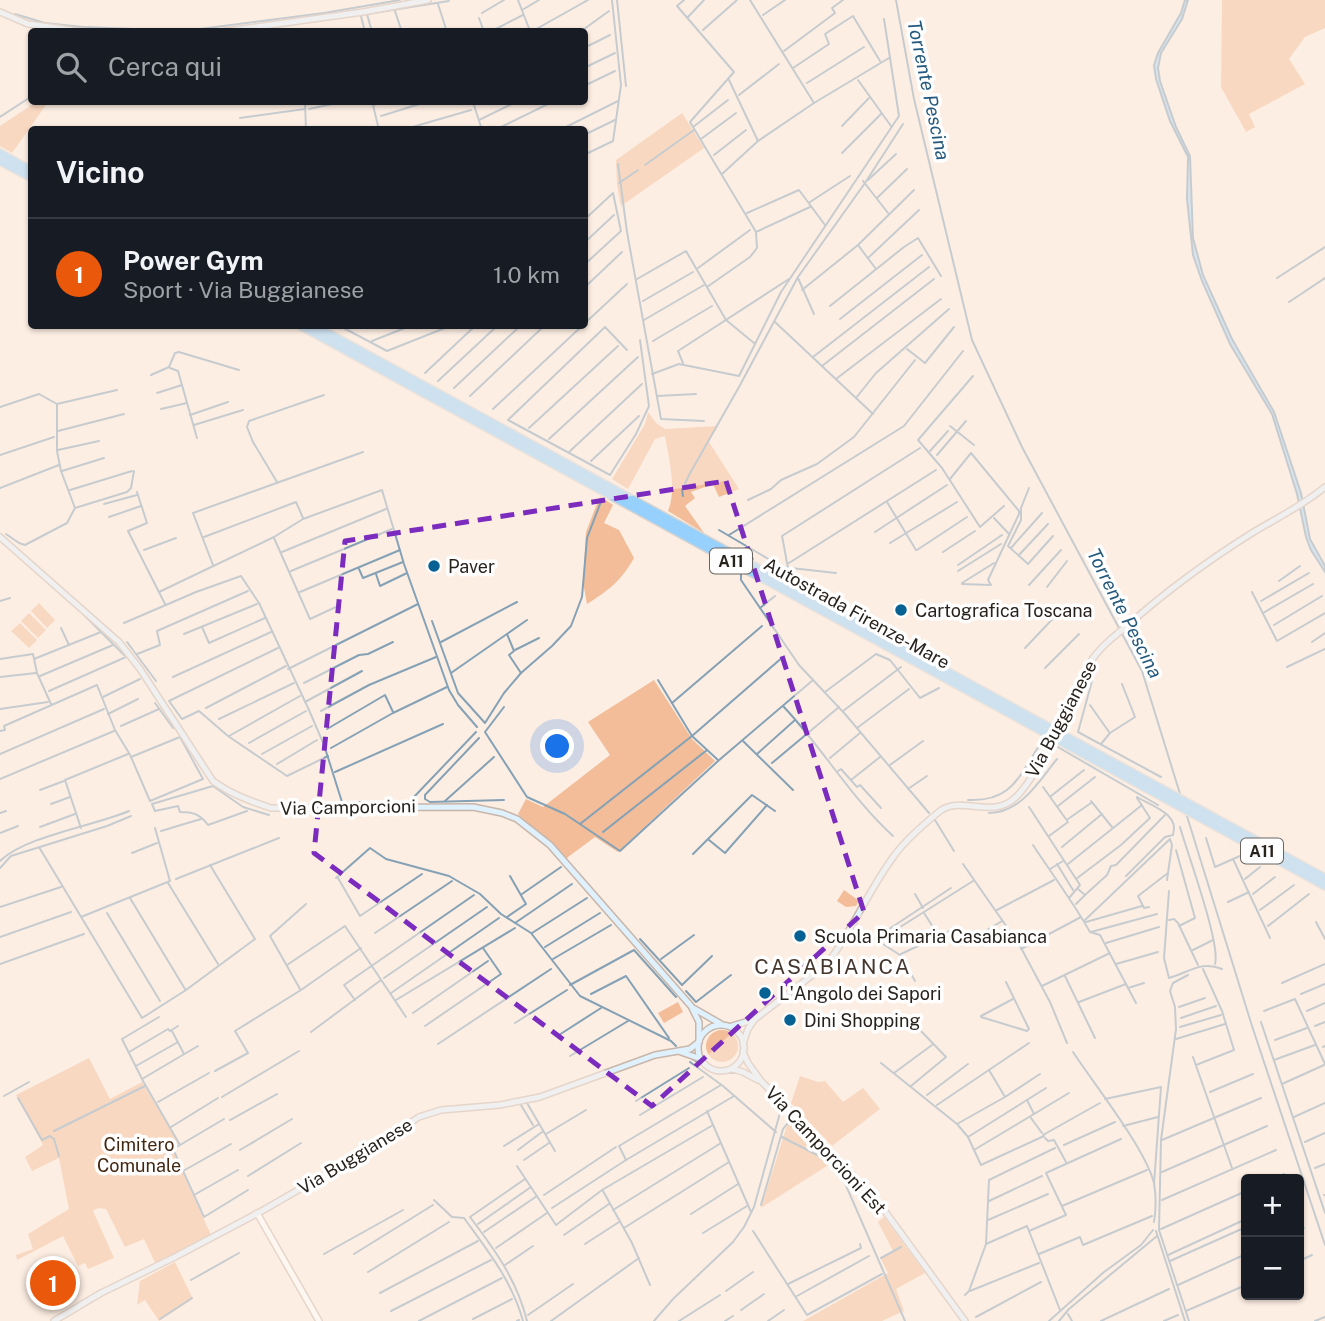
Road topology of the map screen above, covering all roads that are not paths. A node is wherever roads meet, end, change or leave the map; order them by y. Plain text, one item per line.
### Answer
1 (428, 0) edge
2 (0, 12) edge
3 (56, 28) edge
4 (249, 28) edge
5 (0, 153) edge
6 (0, 161) edge
7 (28, 168) edge
8 (28, 176) edge
9 (308, 329) edge
10 (320, 329) edge
11 (1325, 487) edge
12 (0, 537) edge
13 (1161, 792) junction
14 (1200, 813) junction
15 (1325, 878) edge
16 (1325, 886) edge
17 (691, 1006) junction
18 (755, 1019) junction
19 (726, 1026) junction
20 (699, 1041) junction
21 (743, 1044) junction
22 (678, 1051) junction
23 (743, 1052) junction
24 (702, 1060) junction
25 (728, 1069) junction
26 (761, 1081) junction
27 (257, 1213) junction
28 (54, 1321) edge
29 (319, 1321) edge
30 (965, 1321) edge

1 - 4 main road
2 - 3 main road
5 - 7 highway
6 - 8 highway
9 - 13 highway, Autostrada Firenze-Mare / A11
10 - 13 highway, Autostrada Firenze-Mare / A11
11 - 18 main road, Via Buggianese, bridge
12 - 17 main road, Via Camporcioni
13 - 14 highway, Autostrada Firenze-Mare / A11
14 - 15 highway, Autostrada Firenze-Mare / A11
14 - 16 highway, Autostrada Firenze-Mare / A11
17 - 19 main road
17 - 20 main road
18 - 19 main road
18 - 21 main road
19 - 20 main road
19 - 21 main road
20 - 22 main road, Via Buggianese
20 - 24 main road
21 - 23 main road
22 - 24 main road
22 - 27 main road, Via Buggianese
23 - 25 main road
23 - 26 main road
24 - 25 main road
25 - 26 main road
26 - 30 main road, Via Camporcioni Est
27 - 28 main road, Via Buggianese
27 - 29 street

